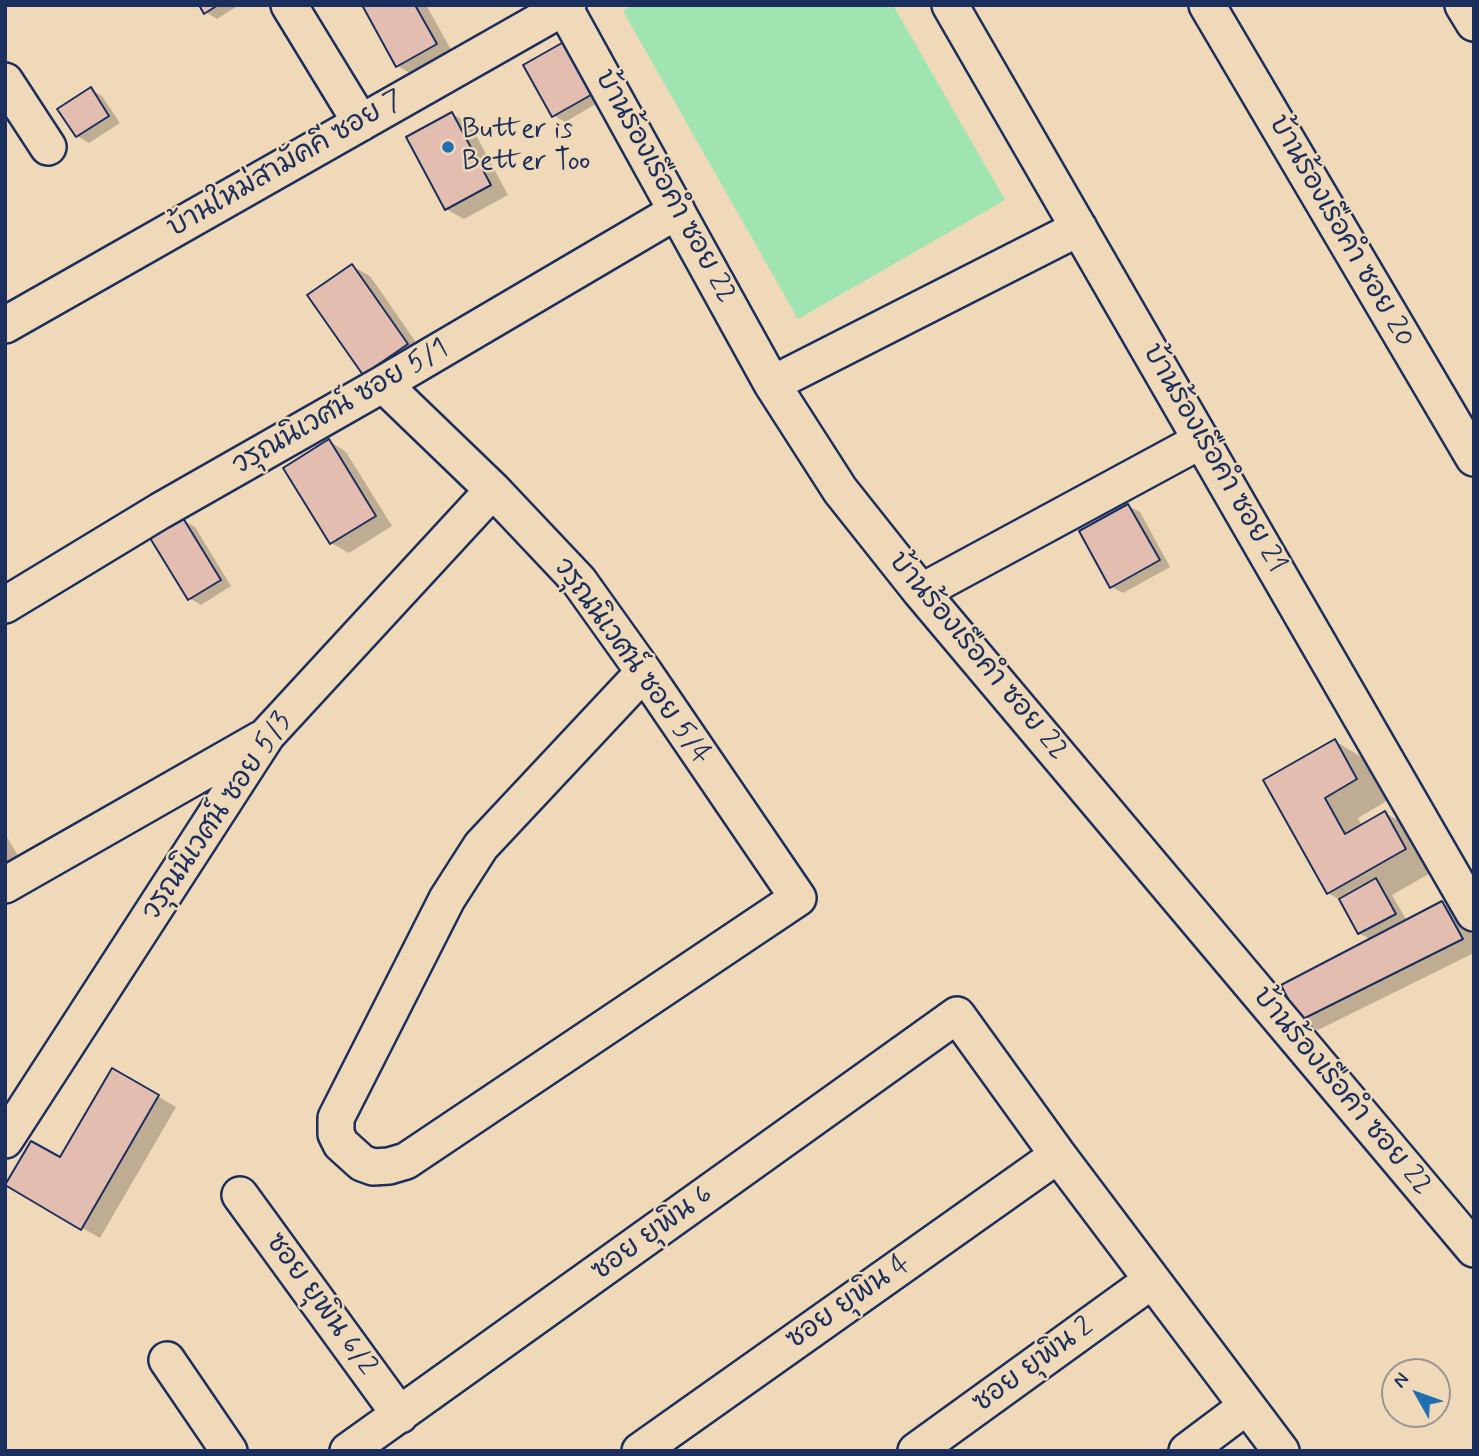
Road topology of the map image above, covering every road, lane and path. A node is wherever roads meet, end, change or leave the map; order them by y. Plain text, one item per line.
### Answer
1 (289, 5) edge
2 (950, 5) edge
3 (1207, 5) edge
4 (1463, 5) edge
5 (566, 6) edge
6 (1474, 23) edge
7 (5, 81) edge
8 (361, 123) junction
9 (48, 147) dead end
10 (677, 211) junction
11 (1079, 228) junction
12 (5, 325) edge
13 (383, 384) junction
14 (772, 384) junction
15 (1202, 440) junction
16 (1474, 458) edge
17 (493, 490) junction
18 (921, 592) junction
19 (5, 605) edge
20 (643, 672) junction
21 (267, 735) junction
22 (5, 885) edge
23 (1474, 913) edge
24 (5, 1140) edge
25 (1058, 1155) junction
26 (240, 1195) dead end
27 (1474, 1249) edge
28 (1151, 1281) junction
29 (167, 1360) dead end
30 (1247, 1406) junction
31 (400, 1415) junction
32 (229, 1451) edge
33 (348, 1451) edge
34 (640, 1451) edge
35 (916, 1451) edge
36 (1187, 1451) edge
37 (1281, 1451) edge

1 - 8 street
2 - 11 street, บ้านร้องเรือคำ ซอย 21
3 - 16 street, บ้านร้องเรือคำ ซอย 20
4 - 6 street
5 - 8 street, บ้านใหม่สามัคคี ซอย 7
5 - 10 street, บ้านร้องเรือคำ ซอย 22
7 - 9 street
8 - 12 street, บ้านใหม่สามัคคี ซอย 7
10 - 13 street, วรุณนิเวศน์ ซอย 5/1
10 - 14 street, บ้านร้องเรือคำ ซอย 22
11 - 14 street
11 - 15 street, บ้านร้องเรือคำ ซอย 21
13 - 17 street, วรุณนิเวศน์ ซอย 5/4
13 - 19 street, วรุณนิเวศน์ ซอย 5/1
14 - 18 street, บ้านร้องเรือคำ ซอย 22
15 - 18 street
15 - 23 street, บ้านร้องเรือคำ ซอย 21
17 - 20 street, วรุณนิเวศน์ ซอย 5/4
17 - 21 street, วรุณนิเวศน์ ซอย 5/3
18 - 27 street, บ้านร้องเรือคำ ซอย 22
20 - 20 street, วรุณนิเวศน์ ซอย 5/4
21 - 22 street
21 - 24 street, วรุณนิเวศน์ ซอย 5/3
25 - 28 street
25 - 31 street, ซอย ยุพิน 6
25 - 34 street, ซอย ยุพิน 4
26 - 31 street, ซอย ยุพิน 6/2
28 - 30 street
28 - 35 street, ซอย ยุพิน 2
29 - 32 street
30 - 36 street
30 - 37 street
31 - 33 street, ซอย ยุพิน 6

